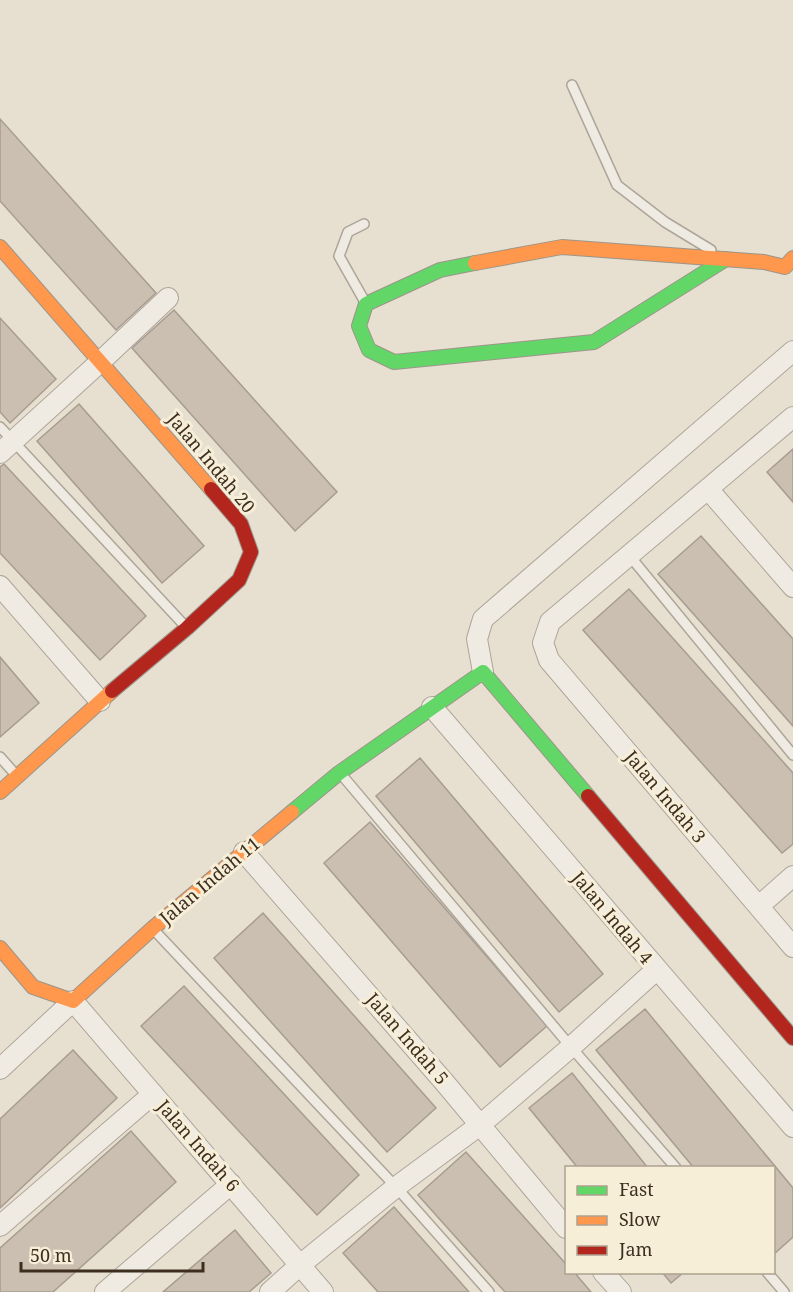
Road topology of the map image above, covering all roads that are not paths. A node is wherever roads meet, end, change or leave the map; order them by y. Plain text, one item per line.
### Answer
1 (572, 85) dead end
2 (364, 224) dead end
3 (0, 247) edge
4 (726, 259) junction
5 (790, 266) edge
6 (168, 298) dead end
7 (366, 304) junction
8 (793, 351) edge
9 (100, 362) junction
10 (793, 417) edge
11 (4, 440) edge
12 (708, 489) junction
13 (628, 555) junction
14 (0, 586) edge
15 (793, 587) edge
16 (187, 628) junction
17 (483, 672) junction
18 (100, 701) junction
19 (432, 707) junction
20 (793, 755) edge
21 (0, 757) edge
22 (339, 772) junction
23 (18, 777) junction
24 (0, 792) edge
25 (244, 852) junction
26 (793, 876) edge
27 (759, 906) junction
28 (153, 928) junction
29 (793, 947) edge
30 (0, 948) edge
31 (656, 970) junction
32 (72, 1001) junction
33 (793, 1038) edge
34 (571, 1047) junction
35 (0, 1069) edge
36 (153, 1094) junction
37 (480, 1125) junction
38 (793, 1127) edge
39 (675, 1166) edge
40 (231, 1184) junction
41 (396, 1187) junction
42 (0, 1226) edge
43 (565, 1226) edge
44 (300, 1265) junction
45 (605, 1274) edge
46 (769, 1274) edge
47 (105, 1292) edge
48 (270, 1292) edge
49 (323, 1292) edge
50 (489, 1292) edge
51 (621, 1292) edge
52 (784, 1292) edge

1 - 4 lane
2 - 7 lane
3 - 9 street, Jalan Indah 20
4 - 5 street
4 - 7 street
4 - 7 street
6 - 9 street
8 - 17 street
9 - 11 street
9 - 16 street, Jalan Indah 20
10 - 12 street
11 - 16 lane
12 - 13 street
12 - 15 street
13 - 20 lane
13 - 27 street, Jalan Indah 3
14 - 18 street
16 - 18 street, Jalan Indah 20
17 - 19 street, Jalan Indah 11
17 - 33 street
18 - 23 street, Jalan Indah 20
19 - 22 street, Jalan Indah 11
19 - 31 street, Jalan Indah 4
21 - 23 lane
22 - 25 street, Jalan Indah 11
22 - 34 lane
23 - 24 street, Jalan Indah 20
25 - 28 street, Jalan Indah 11
25 - 37 street, Jalan Indah 5
26 - 27 street
27 - 29 street, Jalan Indah 3
28 - 32 street, Jalan Indah 11
28 - 41 lane
30 - 32 street
31 - 34 street
31 - 38 street, Jalan Indah 4
32 - 35 street, Jalan Indah 11
32 - 36 street, Jalan Indah 6
34 - 37 street
34 - 39 lane
36 - 40 street, Jalan Indah 6
36 - 42 street
37 - 41 street
37 - 43 street, Jalan Indah 5
40 - 44 street, Jalan Indah 6
40 - 47 street
41 - 44 street
41 - 50 lane
44 - 48 street
44 - 49 street, Jalan Indah 6
45 - 51 street
46 - 52 lane

